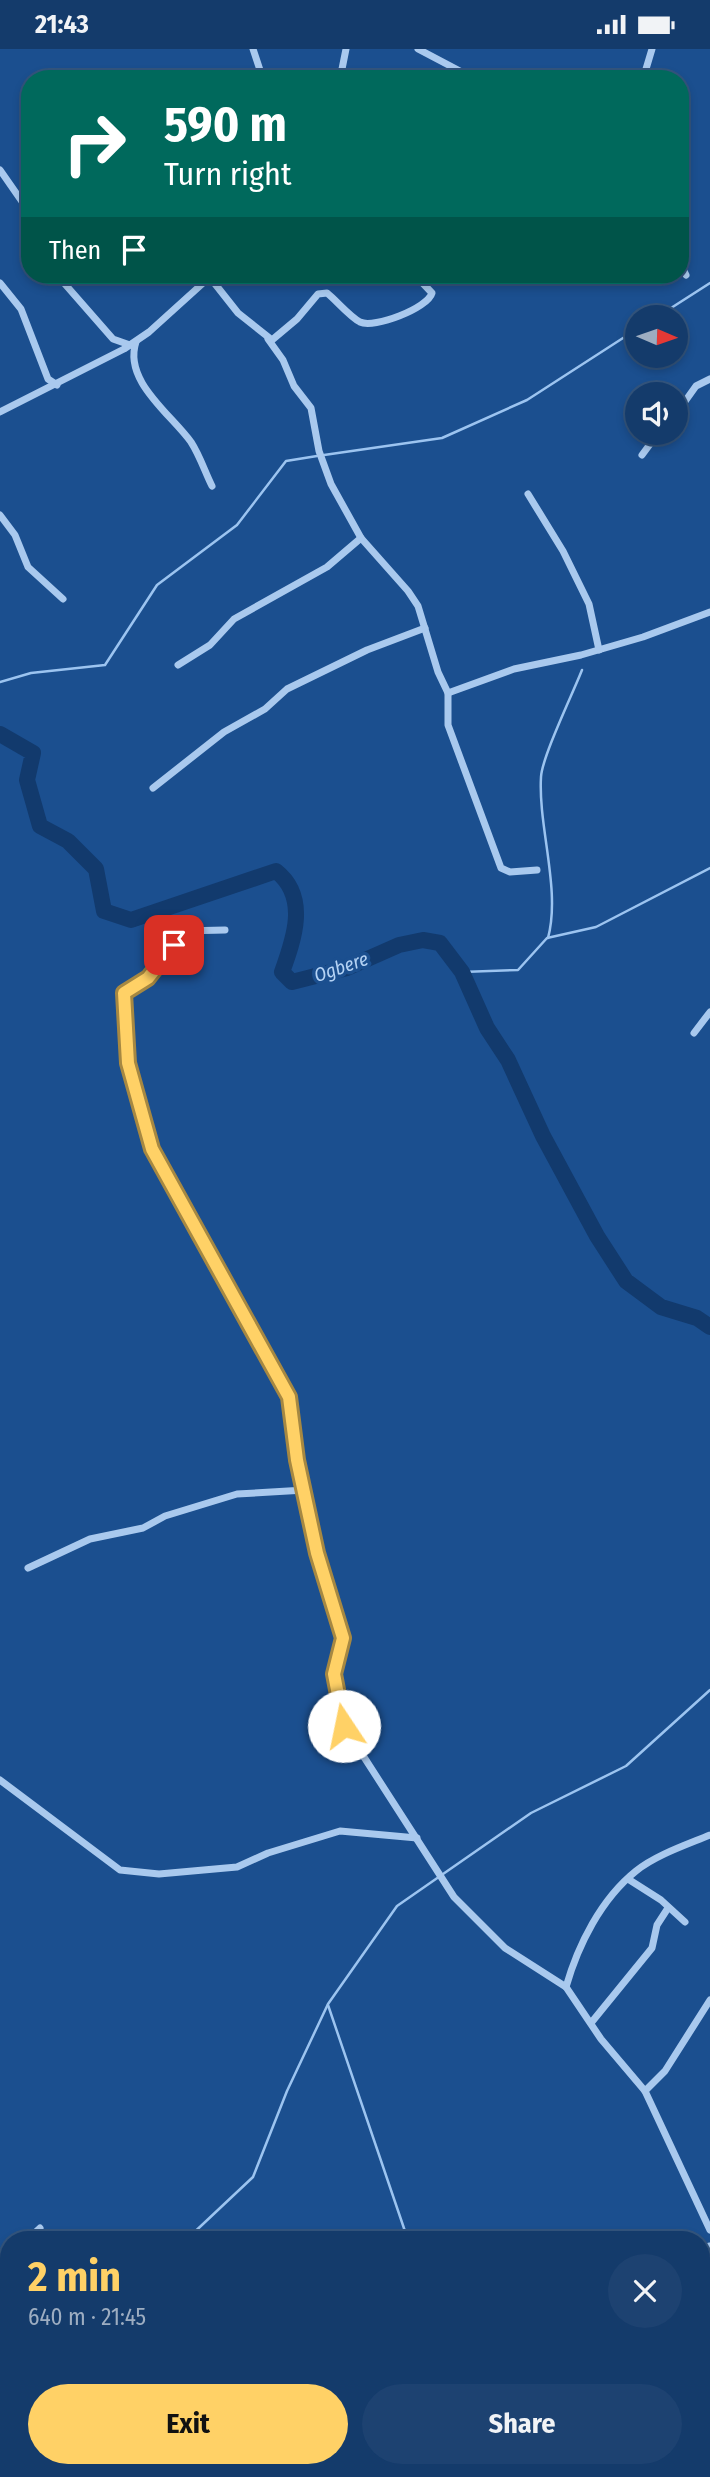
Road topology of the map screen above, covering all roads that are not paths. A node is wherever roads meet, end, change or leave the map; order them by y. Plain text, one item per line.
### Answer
1 (253, 49) edge
2 (346, 49) edge
3 (418, 49) edge
4 (652, 49) edge
5 (260, 70) edge
6 (342, 70) edge
7 (458, 70) edge
8 (646, 70) edge
9 (0, 170) edge
10 (21, 200) edge
11 (0, 283) edge
12 (65, 284) edge
13 (200, 284) edge
14 (217, 284) edge
15 (424, 284) edge
16 (268, 339) junction
17 (133, 343) junction
18 (710, 379) edge
19 (57, 385) junction
20 (688, 397) edge
21 (0, 412) edge
22 (649, 445) edge
23 (642, 455) dead end
24 (212, 487) dead end
25 (528, 493) dead end
26 (0, 515) edge
27 (361, 538) junction
28 (63, 599) dead end
29 (710, 612) edge
30 (425, 628) junction
31 (598, 650) junction
32 (178, 665) dead end
33 (448, 693) junction
34 (153, 788) dead end
35 (537, 870) dead end
36 (225, 930) dead end
37 (710, 1012) edge
38 (694, 1033) dead end
39 (305, 1490) junction
40 (28, 1568) dead end
41 (0, 1780) edge
42 (710, 1836) edge
43 (417, 1838) junction
44 (628, 1879) junction
45 (668, 1907) junction
46 (685, 1922) dead end
47 (566, 1987) junction
48 (710, 2000) edge
49 (591, 2023) junction
50 (645, 2091) junction
51 (710, 2227) edge
52 (40, 2228) dead end
53 (37, 2231) edge

1 - 5 street
2 - 6 street
3 - 7 street
4 - 8 street
9 - 10 street
11 - 19 street
12 - 17 street
13 - 17 street
14 - 16 street
15 - 16 street
16 - 27 street
17 - 19 street
17 - 24 street
18 - 20 street
19 - 21 street
22 - 23 street
25 - 31 street
26 - 28 street
27 - 30 street
27 - 32 street
29 - 31 street
30 - 33 street
30 - 34 street
31 - 33 street
33 - 35 street
36 - 39 street
37 - 38 street
39 - 40 street
39 - 43 street
41 - 43 street
42 - 44 street
43 - 47 street
44 - 45 street
44 - 47 street
45 - 46 street
45 - 49 street
47 - 49 street
48 - 50 street
49 - 50 street
50 - 51 street
52 - 53 street

